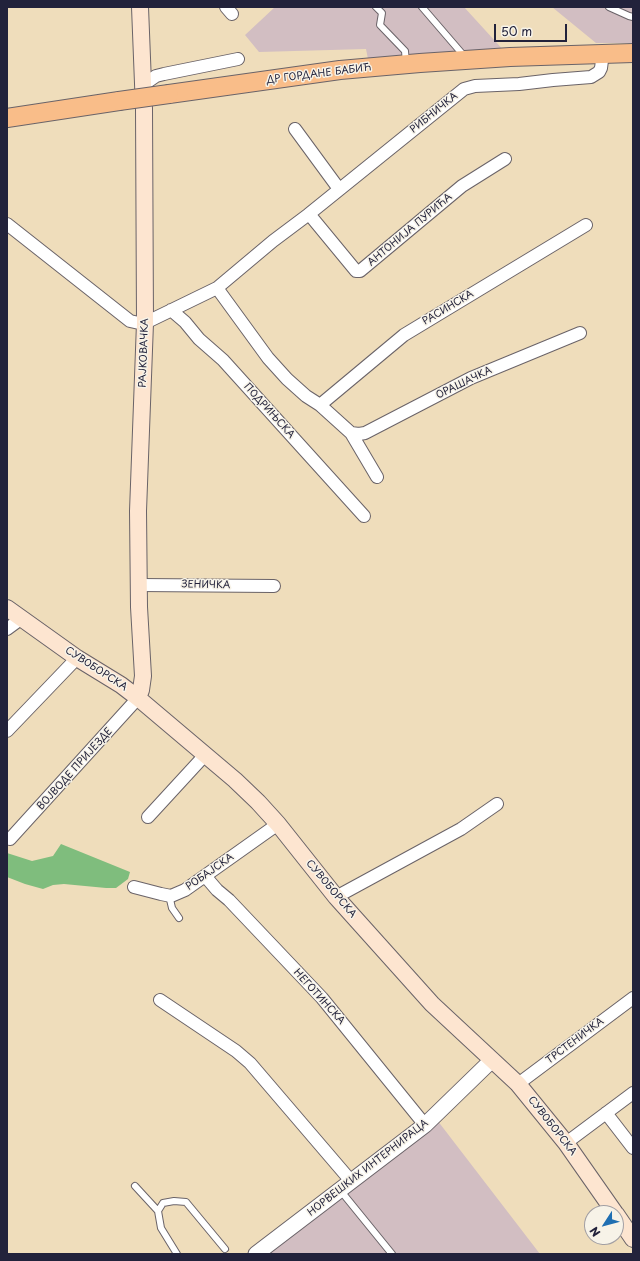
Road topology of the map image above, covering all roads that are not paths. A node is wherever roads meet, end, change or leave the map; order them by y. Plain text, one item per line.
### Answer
1 (140, 7) edge
2 (376, 7) edge
3 (422, 7) edge
4 (609, 7) edge
5 (633, 17) edge
6 (633, 53) edge
7 (603, 54) junction
8 (238, 59) dead end
9 (468, 60) junction
10 (406, 64) junction
11 (143, 85) junction
12 (7, 118) edge
13 (295, 129) dead end
14 (506, 159) dead end
15 (339, 189) junction
16 (309, 214) junction
17 (7, 224) edge
18 (586, 225) dead end
19 (217, 288) junction
20 (171, 310) junction
21 (146, 323) junction
22 (580, 333) dead end
23 (320, 404) junction
24 (351, 433) junction
25 (377, 477) dead end
26 (364, 516) dead end
27 (139, 585) junction
28 (274, 586) dead end
29 (7, 608) edge
30 (22, 618) junction
31 (7, 629) edge
32 (77, 658) junction
33 (138, 698) junction
34 (7, 731) edge
35 (204, 754) junction
36 (497, 804) dead end
37 (148, 817) dead end
38 (278, 824) junction
39 (10, 839) dead end
40 (205, 876) junction
41 (134, 887) dead end
42 (169, 895) junction
43 (336, 897) junction
44 (179, 918) dead end
45 (633, 998) edge
46 (160, 1000) dead end
47 (492, 1060) junction
48 (518, 1084) junction
49 (633, 1093) edge
50 (606, 1113) junction
51 (426, 1125) junction
52 (566, 1143) junction
53 (633, 1148) edge
54 (135, 1186) dead end
55 (346, 1186) junction
56 (610, 1205) edge
57 (158, 1211) junction
58 (624, 1226) edge
59 (633, 1239) edge
60 (225, 1250) dead end
61 (177, 1254) edge
62 (256, 1254) edge
63 (392, 1254) edge

1 - 11 main road, РАЈКОВАЧКА
2 - 10 lane
3 - 9 lane
4 - 5 lane
6 - 7 main road, ДР ГОРДАНЕ БАБИЋ
7 - 9 main road, ДР ГОРДАНЕ БАБИЋ
7 - 15 street, РИБНИЧКА
8 - 11 street
9 - 10 main road, ДР ГОРДАНЕ БАБИЋ
10 - 12 main road, ДР ГОРДАНЕ БАБИЋ, bridge
11 - 21 main road, РАЈКОВАЧКА
13 - 15 street
14 - 16 street, АНТОНИЈА ПУРИЋА
15 - 16 street, РИБНИЧКА
16 - 19 street, РИБНИЧКА
17 - 21 street
18 - 23 street, РАСИНСКА
19 - 20 street, РИБНИЧКА
19 - 23 street
20 - 21 street, РИБНИЧКА
20 - 26 street, ПОДРИЊСКА
21 - 27 main road, РАЈКОВАЧКА
22 - 24 street, ОРАШАЧКА
23 - 24 street
24 - 25 street
27 - 28 street, ЗЕНИЧКА
27 - 33 main road, РАЈКОВАЧКА
29 - 30 main road, СУВОБОРСКА
30 - 31 street
30 - 32 main road, СУВОБОРСКА
32 - 33 main road, СУВОБОРСКА
32 - 34 street
33 - 35 main road, СУВОБОРСКА
33 - 39 street, ВОЈВОДЕ ПРИЈЕЗДЕ
35 - 37 street
35 - 38 main road, СУВОБОРСКА
36 - 43 street
38 - 40 street, РОБАЈСКА
38 - 43 main road, СУВОБОРСКА
40 - 42 street, РОБАЈСКА
40 - 51 street, НЕГОТИНСКА
41 - 42 street
42 - 44 lane
43 - 47 main road, СУВОБОРСКА
45 - 48 street, ТРСТЕНИЧКА
46 - 55 street
47 - 48 main road, СУВОБОРСКА
47 - 51 street, НОРВЕШКИХ ИНТЕРНИРАЦА
48 - 52 main road, СУВОБОРСКА
49 - 50 street
50 - 52 street
50 - 53 street
51 - 55 street, НОРВЕШКИХ ИНТЕРНИРАЦА
52 - 56 main road, СУВОБОРСКА
54 - 57 lane
55 - 62 street, НОРВЕШКИХ ИНТЕРНИРАЦА
55 - 63 lane
57 - 60 lane
57 - 61 lane
58 - 59 main road, СУВОБОРСКА

